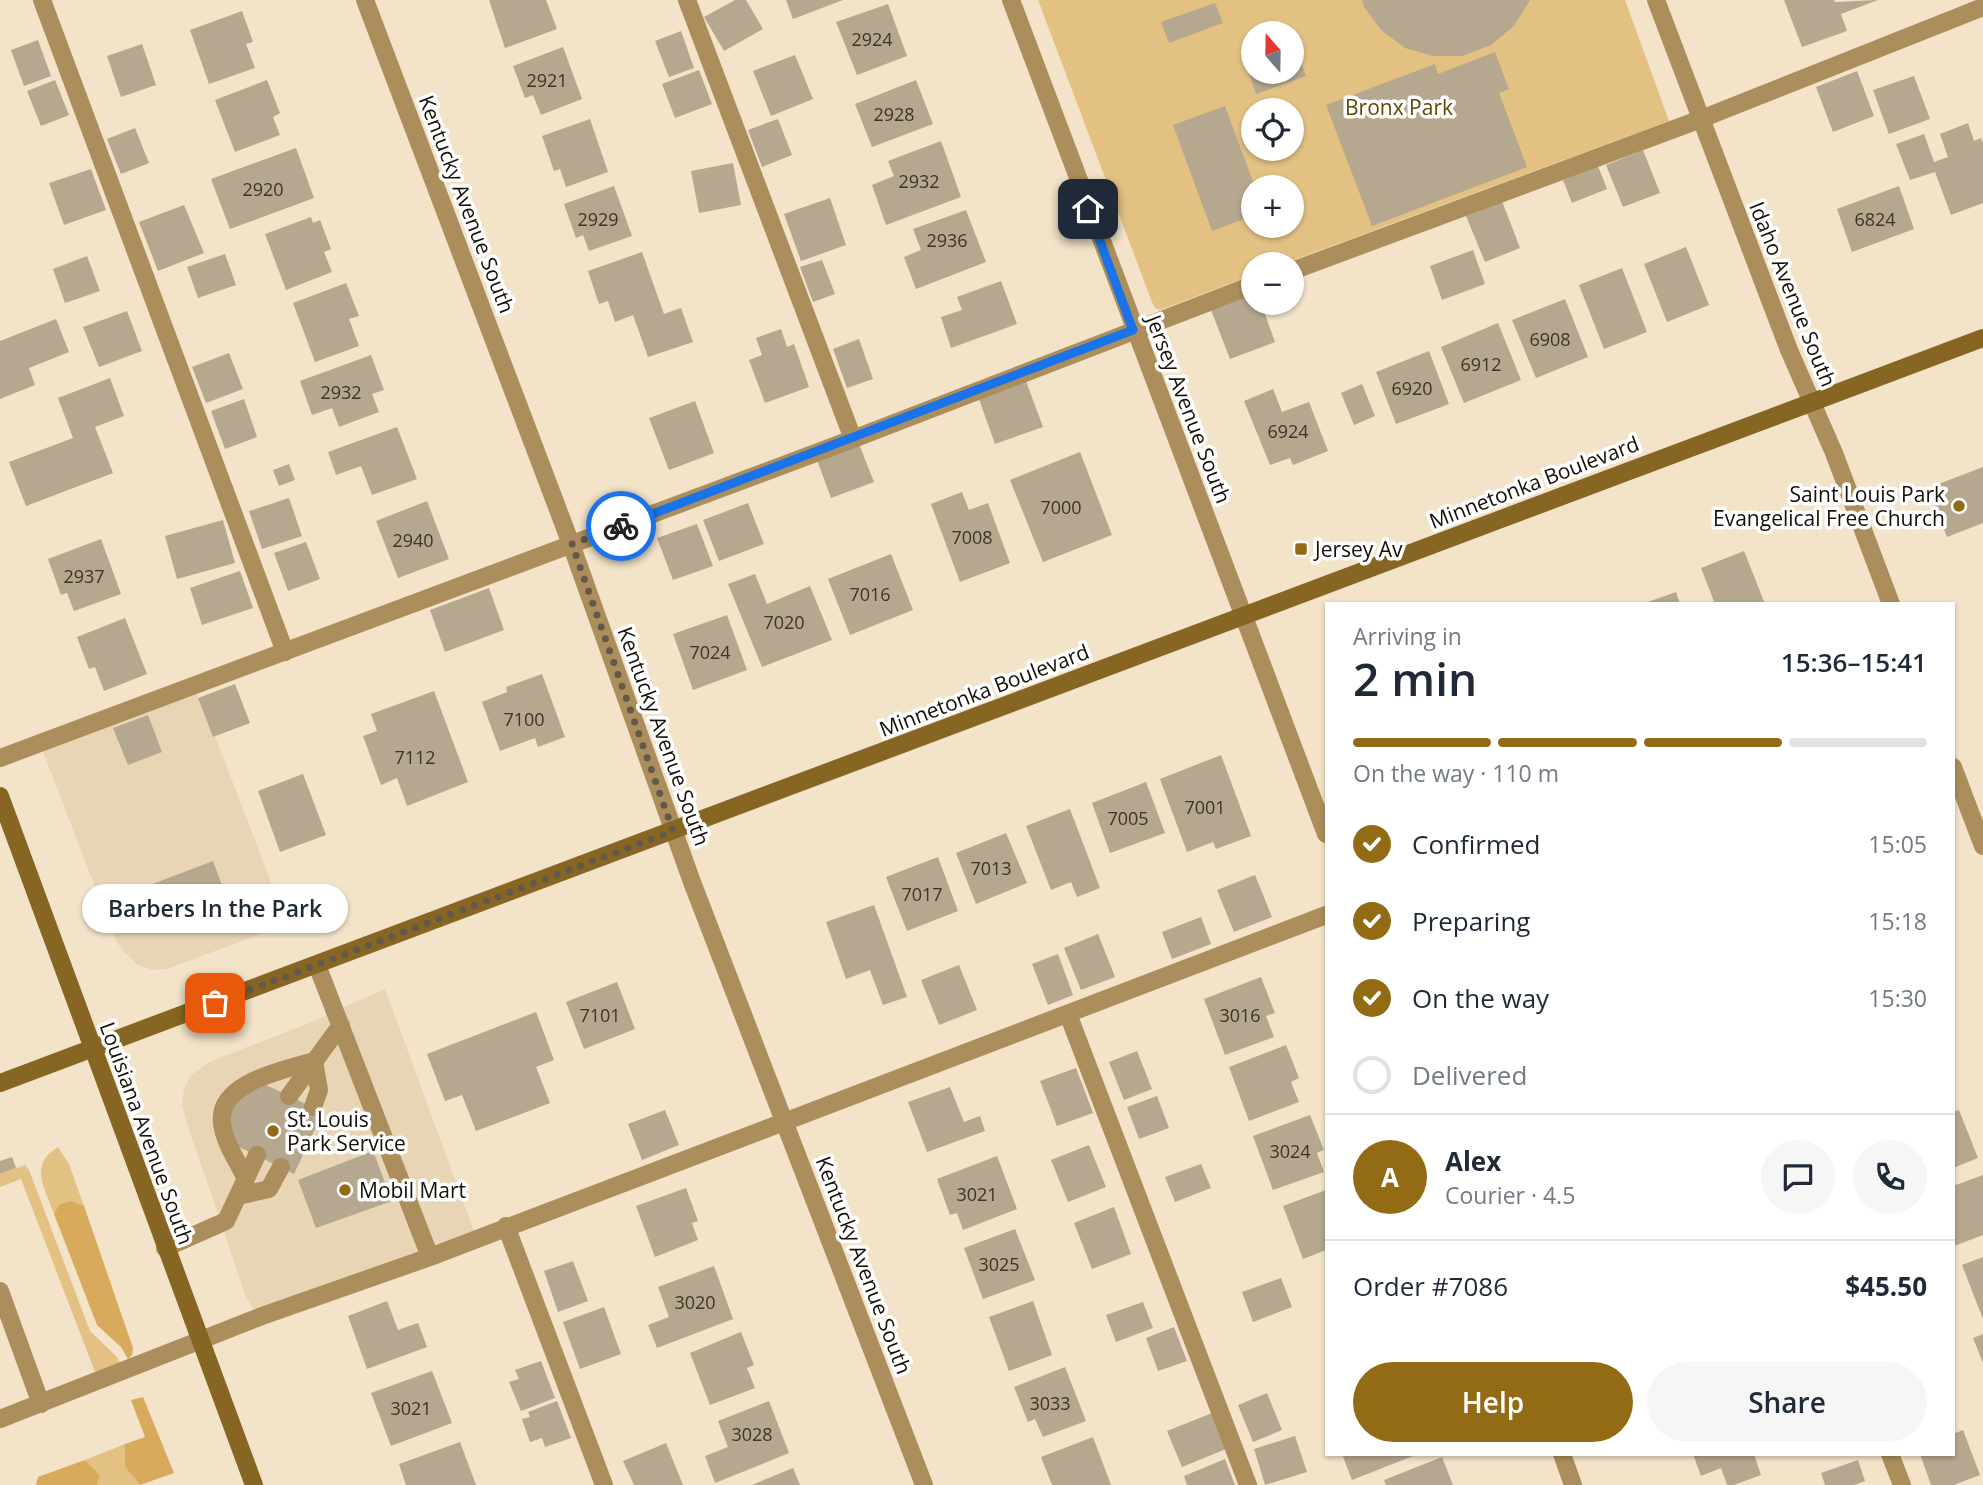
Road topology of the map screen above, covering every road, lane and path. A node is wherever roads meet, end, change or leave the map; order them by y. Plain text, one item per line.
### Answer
1 (42, 0) edge
2 (365, 0) edge
3 (687, 0) edge
4 (1011, 0) edge
5 (1656, 0) edge
6 (1981, 0) edge
7 (1983, 6) edge
8 (1701, 119) junction
9 (1304, 267) edge
10 (1241, 290) edge
11 (1133, 330) junction
12 (1983, 338) edge
13 (1812, 402) junction
14 (853, 439) junction
15 (572, 544) junction
16 (1890, 602) edge
17 (1245, 615) junction
18 (285, 652) junction
19 (0, 758) edge
20 (1955, 772) edge
21 (0, 796) edge
22 (673, 831) junction
23 (1325, 831) edge
24 (1983, 846) edge
25 (1325, 915) edge
26 (317, 965) junction
27 (1068, 1014) junction
28 (341, 1025) junction
29 (92, 1048) junction
30 (314, 1061) junction
31 (0, 1083) edge
32 (289, 1096) dead end
33 (313, 1107) dead end
34 (785, 1122) junction
35 (257, 1155) dead end
36 (281, 1167) dead end
37 (246, 1178) junction
38 (238, 1196) junction
39 (506, 1226) junction
40 (165, 1248) junction
41 (430, 1257) junction
42 (0, 1291) edge
43 (200, 1340) junction
44 (41, 1404) junction
45 (0, 1419) edge
46 (1563, 1456) edge
47 (1891, 1456) edge
48 (254, 1485) edge
49 (604, 1485) edge
50 (924, 1485) edge
51 (1248, 1485) edge
52 (1573, 1485) edge
53 (1902, 1485) edge

1 - 18 street
2 - 15 street, Kentucky Avenue South
3 - 14 street
4 - 11 street, Jersey Avenue South
5 - 8 street, Idaho Avenue South
6 - 7 street
7 - 8 street
8 - 9 street
8 - 13 street, Idaho Avenue South
10 - 11 street
11 - 14 street
11 - 17 street, Jersey Avenue South
12 - 13 main road, Minnetonka Boulevard
13 - 16 street, Idaho Avenue South
13 - 17 main road, Minnetonka Boulevard
14 - 15 street
15 - 18 street
15 - 22 street, Kentucky Avenue South
17 - 22 main road, Minnetonka Boulevard
17 - 23 street, Jersey Avenue South
18 - 19 street
20 - 24 street
21 - 29 main road, Louisiana Avenue South
22 - 26 main road, Minnetonka Boulevard
22 - 34 street, Kentucky Avenue South
25 - 27 street
26 - 28 street
26 - 29 main road, Minnetonka Boulevard
27 - 34 street
27 - 51 street
28 - 30 street
28 - 41 street
29 - 31 main road, Minnetonka Boulevard
29 - 40 main road, Louisiana Avenue South
30 - 32 street
30 - 33 street
30 - 37 street
34 - 39 street
34 - 50 street, Kentucky Avenue South
35 - 37 street
36 - 38 street
37 - 38 street
38 - 40 street
39 - 41 street
39 - 49 street
40 - 43 main road, Louisiana Avenue South
41 - 43 street
42 - 44 street
43 - 44 street
43 - 48 main road, Louisiana Avenue South
44 - 45 street
46 - 52 street
47 - 53 street

